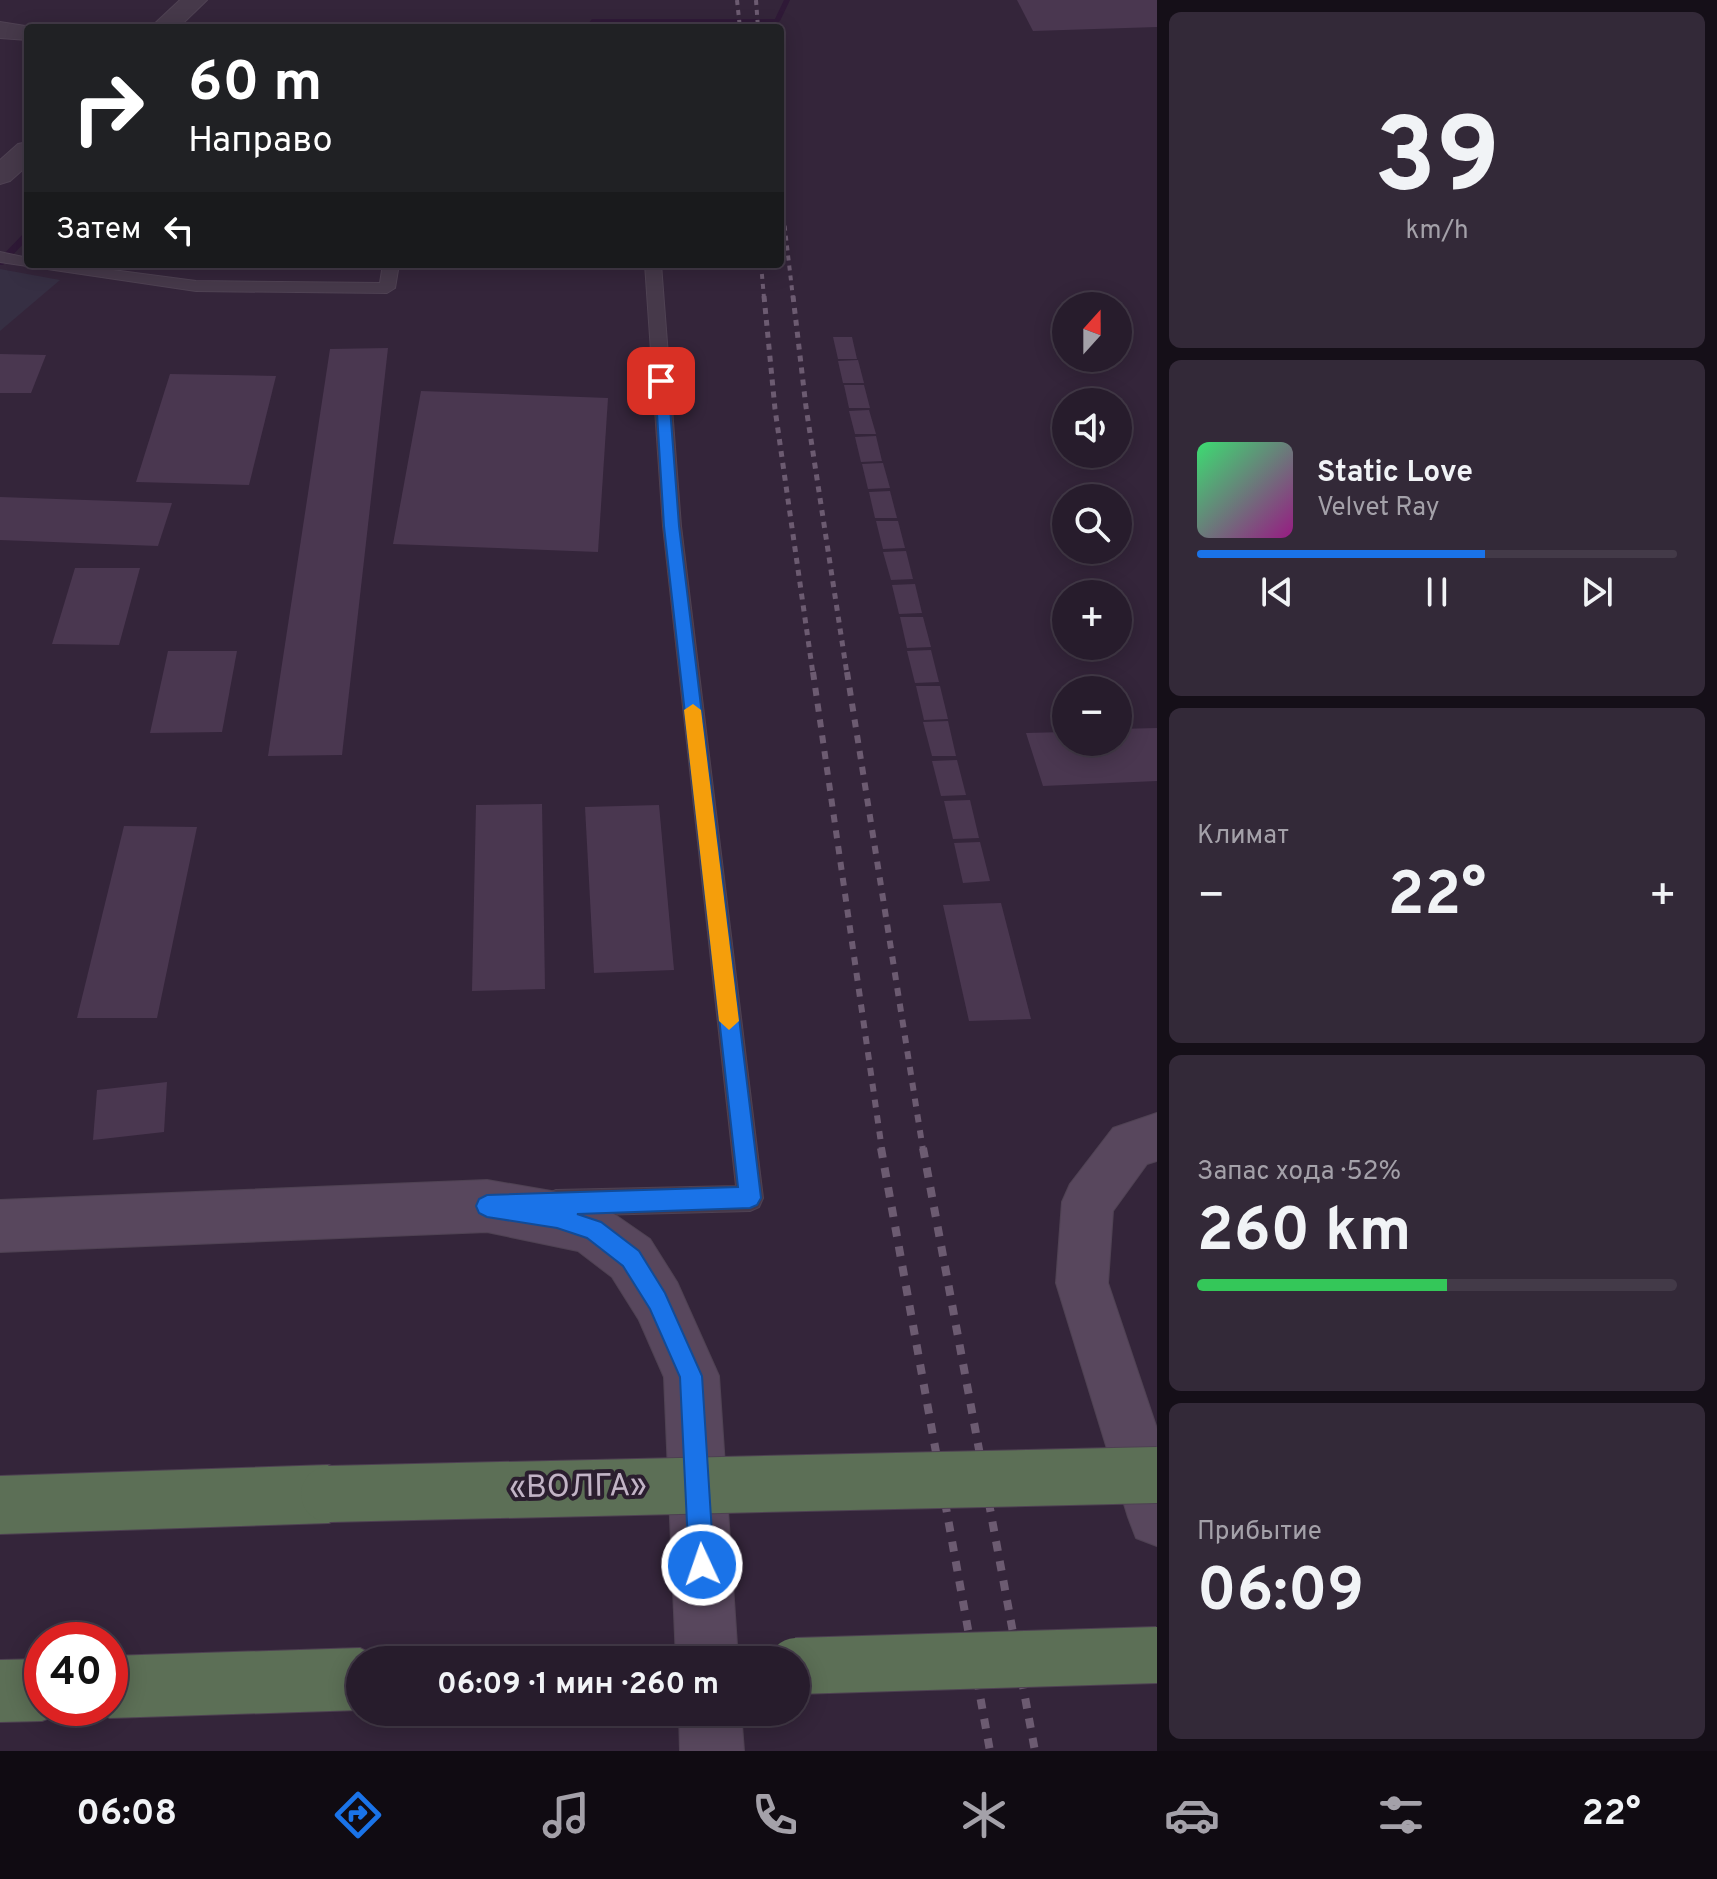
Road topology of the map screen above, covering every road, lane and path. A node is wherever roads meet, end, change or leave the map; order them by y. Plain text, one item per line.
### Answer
1 (195, 0) edge
2 (168, 24) edge
3 (0, 30) edge
4 (24, 32) edge
5 (24, 154) edge
6 (0, 175) edge
7 (0, 257) edge
8 (24, 262) edge
9 (65, 268) edge
10 (390, 268) edge
11 (653, 268) edge
12 (1157, 1137) edge
13 (487, 1206) junction
14 (0, 1226) edge
15 (1157, 1475) edge
16 (0, 1505) edge
17 (1157, 1517) edge
18 (706, 1646) edge
19 (1157, 1655) edge
20 (810, 1666) edge
21 (338, 1680) edge
22 (128, 1686) edge
23 (24, 1690) edge
24 (0, 1691) edge
25 (711, 1726) edge
26 (712, 1751) edge

1 - 2 street
3 - 4 street
5 - 6 street
7 - 8 lane
9 - 10 lane
11 - 13 lane
12 - 17 street
13 - 14 street
13 - 18 street
15 - 16 highway, «ВОЛГА», bridge
19 - 20 highway, bridge
21 - 22 highway
23 - 24 highway
25 - 26 street

